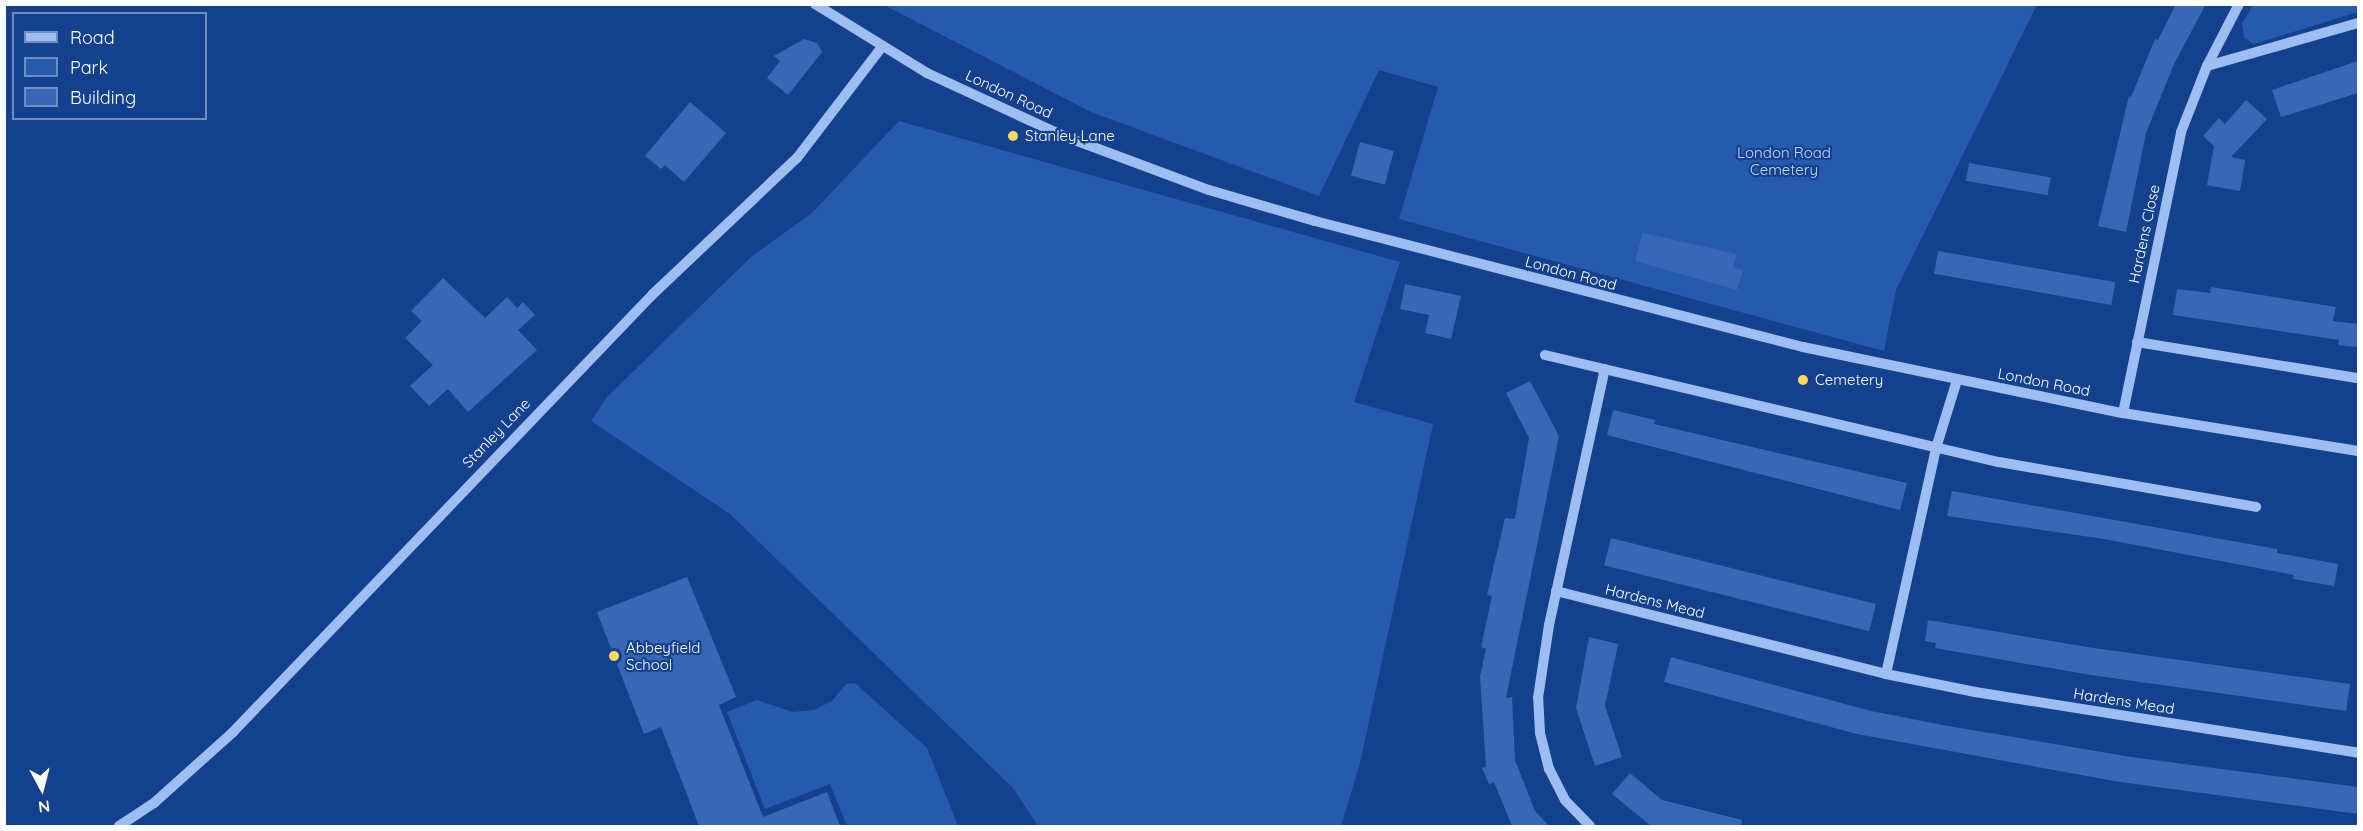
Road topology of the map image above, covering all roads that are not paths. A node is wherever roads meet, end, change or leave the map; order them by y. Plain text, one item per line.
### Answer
1 (815, 4) edge
2 (2239, 4) edge
3 (2358, 23) edge
4 (882, 47) junction
5 (2207, 66) junction
6 (2137, 342) junction
7 (1545, 354) dead end
8 (1605, 369) junction
9 (2358, 378) edge
10 (1957, 380) junction
11 (2123, 412) junction
12 (1936, 448) junction
13 (2358, 451) edge
14 (2256, 507) dead end
15 (1556, 591) junction
16 (1886, 674) junction
17 (2358, 753) edge
18 (119, 826) edge
19 (1590, 826) edge

1 - 4 street, London Road
2 - 5 street, Hardens Close
3 - 5 street
4 - 10 street, London Road
4 - 18 street, Stanley Lane
5 - 6 street, Hardens Close
6 - 9 street
6 - 11 street, Hardens Close
7 - 8 street
8 - 12 street
8 - 15 street
10 - 11 street, London Road
10 - 12 street
11 - 13 street, London Road
12 - 14 street
12 - 16 street
15 - 16 street, Hardens Mead
15 - 19 street
16 - 17 street, Hardens Mead

